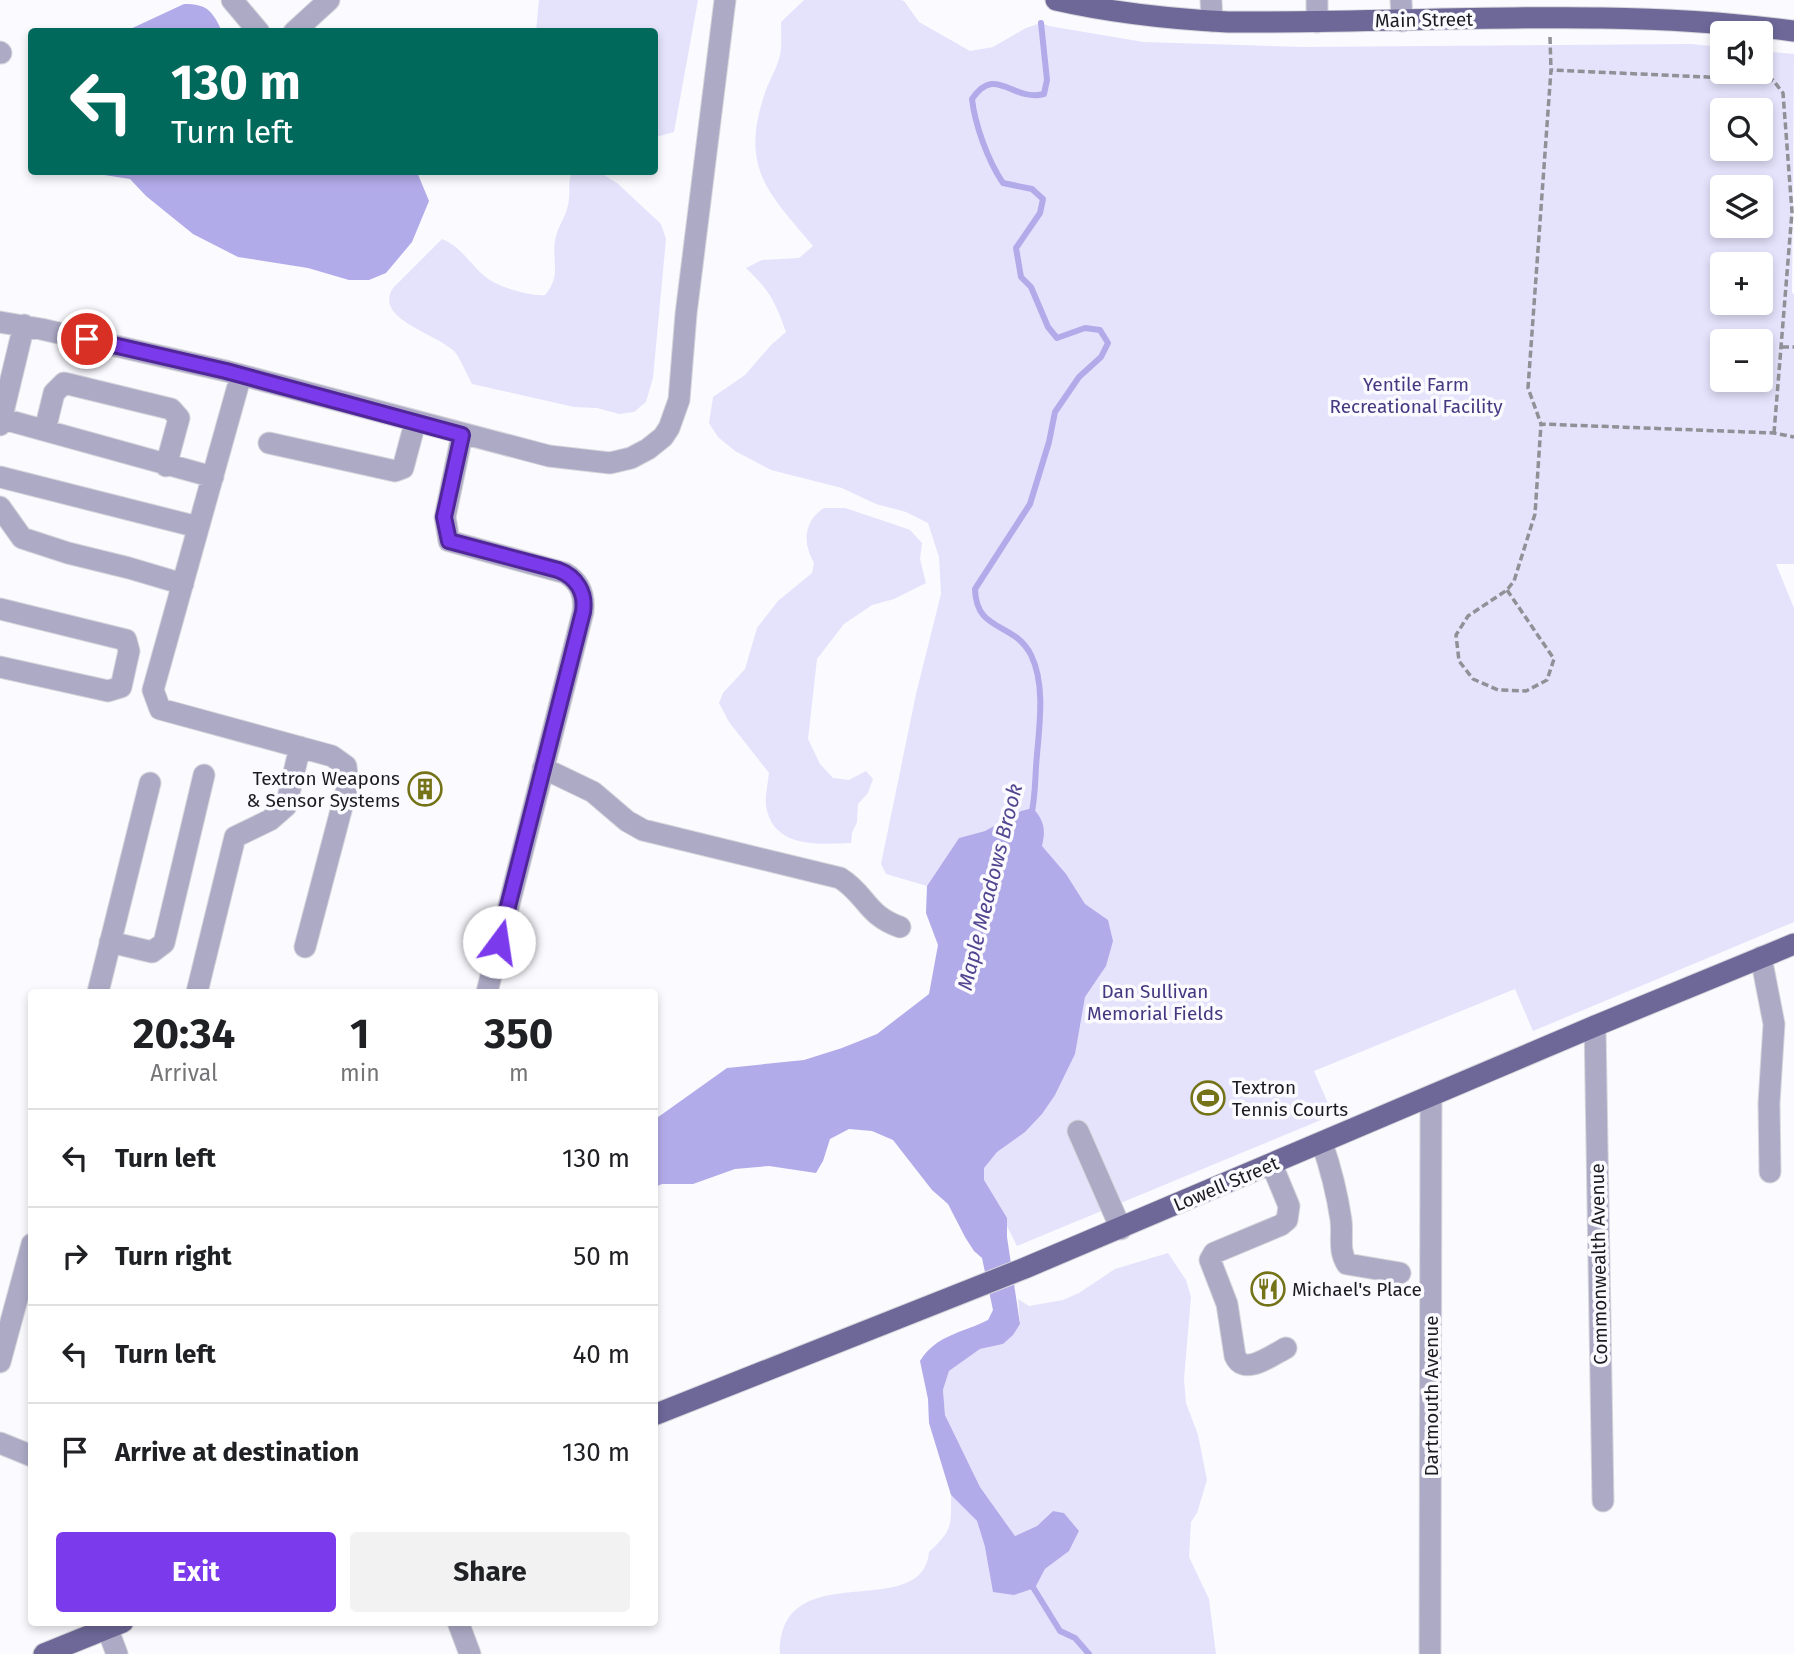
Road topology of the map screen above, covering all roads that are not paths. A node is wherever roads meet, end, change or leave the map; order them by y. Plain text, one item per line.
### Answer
1 (232, 0) edge
2 (329, 0) edge
3 (725, 0) edge
4 (1056, 0) edge
5 (1317, 0) edge
6 (1101, 5) edge
7 (1401, 10) edge
8 (1211, 11) edge
9 (1317, 22) junction
10 (256, 28) edge
11 (298, 28) edge
12 (1794, 31) edge
13 (0, 322) edge
14 (24, 325) junction
15 (241, 375) junction
16 (1, 420) edge
17 (415, 423) junction
18 (45, 430) junction
19 (462, 435) junction
20 (269, 443) dead end
21 (166, 466) junction
22 (0, 477) edge
23 (213, 477) junction
24 (0, 507) edge
25 (198, 527) junction
26 (183, 584) junction
27 (0, 609) edge
28 (0, 667) edge
29 (300, 747) junction
30 (543, 768) junction
31 (204, 775) dead end
32 (150, 783) dead end
33 (900, 927) dead end
34 (110, 942) junction
35 (1794, 944) edge
36 (305, 947) dead end
37 (1761, 957) junction
38 (99, 989) edge
39 (198, 989) edge
40 (487, 989) edge
41 (1595, 1026) junction
42 (1431, 1096) junction
43 (1078, 1131) dead end
44 (1322, 1143) junction
45 (1272, 1165) junction
46 (1770, 1172) dead end
47 (1121, 1229) junction
48 (28, 1259) edge
49 (1400, 1273) dead end
50 (1286, 1348) dead end
51 (0, 1362) edge
52 (658, 1413) edge
53 (0, 1443) edge
54 (28, 1454) edge
55 (1603, 1501) dead end
56 (107, 1626) edge
57 (112, 1626) edge
58 (460, 1626) edge
59 (44, 1654) edge
60 (117, 1654) edge
61 (470, 1654) edge
62 (1430, 1654) edge

1 - 10 street
2 - 11 street
3 - 19 street
4 - 6 main road, Main Street
5 - 9 street
6 - 8 main road, Main Street
7 - 9 main road, Main Street
7 - 12 main road, Main Street
8 - 9 main road, Main Street
13 - 14 street
14 - 15 street
14 - 16 street
15 - 17 street
15 - 23 street
16 - 18 street
17 - 19 street
17 - 20 street
18 - 21 street
18 - 21 street
19 - 30 street
21 - 23 street
22 - 25 street
23 - 25 street
24 - 26 street
25 - 26 street
26 - 29 street
27 - 28 street
29 - 36 street
29 - 39 street
30 - 33 street
30 - 40 street
31 - 34 street
32 - 34 street
34 - 38 street
35 - 37 main road, Lowell Street
37 - 41 main road, Lowell Street
37 - 46 street
41 - 42 main road, Lowell Street
41 - 55 street, Commonwealth Avenue
42 - 44 main road, Lowell Street
42 - 62 street, Dartmouth Avenue
43 - 47 street
44 - 45 main road, Lowell Street
44 - 49 street
45 - 47 main road, Lowell Street
45 - 50 street
47 - 52 main road, Lowell Street
48 - 51 street
53 - 54 street
56 - 59 main road
57 - 60 street
58 - 61 street

